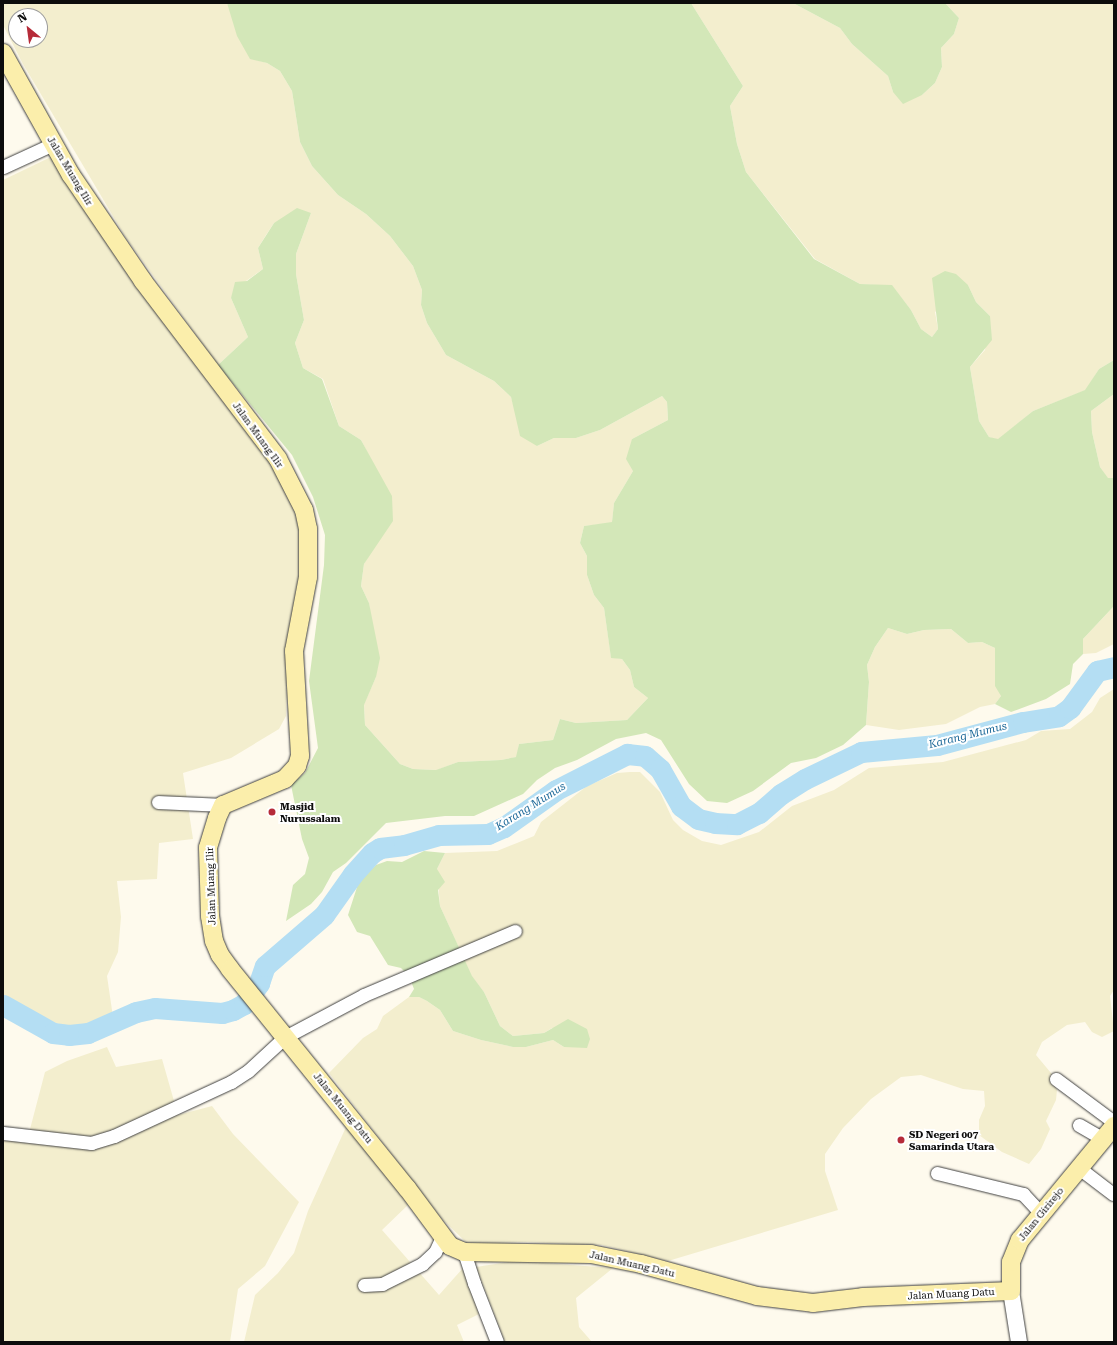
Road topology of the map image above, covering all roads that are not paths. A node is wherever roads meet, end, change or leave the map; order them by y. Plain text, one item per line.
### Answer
1 (3, 53) edge
2 (53, 144) junction
3 (3, 168) edge
4 (158, 802) dead end
5 (223, 806) junction
6 (516, 931) dead end
7 (284, 1035) junction
8 (1056, 1079) dead end
9 (1114, 1122) edge
10 (1079, 1126) dead end
11 (3, 1133) edge
12 (1109, 1133) edge
13 (1079, 1168) junction
14 (937, 1173) dead end
15 (1113, 1194) edge
16 (1041, 1213) junction
17 (442, 1237) junction
18 (464, 1252) junction
19 (364, 1285) dead end
20 (1011, 1291) junction
21 (497, 1342) edge
22 (1019, 1342) edge

1 - 2 main road, Jalan Muang Ilir
2 - 3 street
2 - 5 main road, Jalan Muang Ilir
4 - 5 street
5 - 7 main road, Jalan Muang Ilir
6 - 7 street
7 - 11 street
7 - 17 main road, Jalan Muang Datu
8 - 9 street
10 - 12 street
12 - 13 main road, Jalan Girirejo
13 - 15 street
13 - 16 main road, Jalan Girirejo
14 - 16 street
16 - 20 main road, Jalan Girirejo
17 - 18 main road, Jalan Muang Datu
17 - 19 street
18 - 20 main road, Jalan Muang Datu
18 - 21 street
20 - 22 street, Jalan Girirejo

